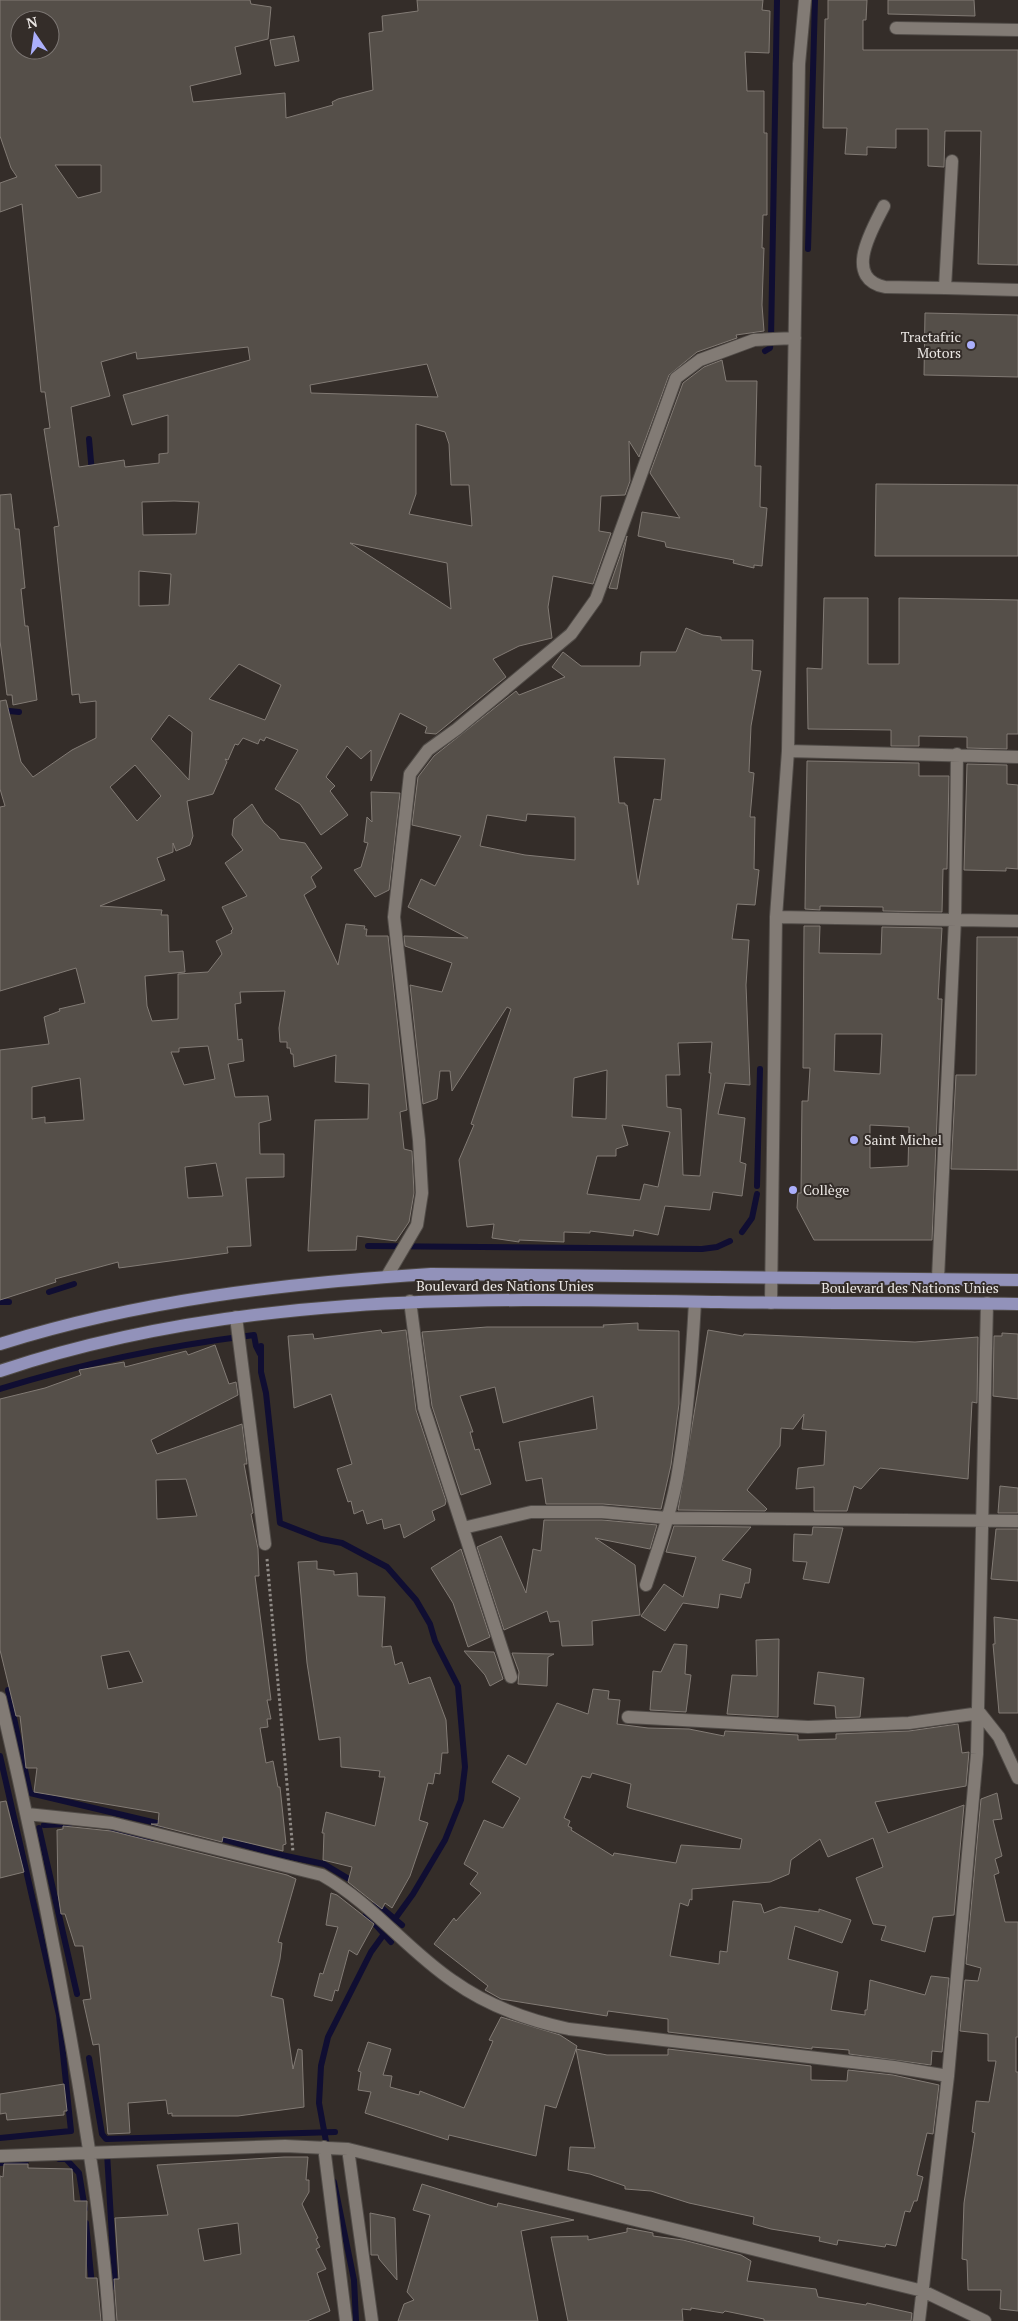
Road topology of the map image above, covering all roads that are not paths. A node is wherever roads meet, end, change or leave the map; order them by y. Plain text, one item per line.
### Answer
1 (805, 0) edge
2 (896, 28) dead end
3 (1018, 30) edge
4 (952, 161) dead end
5 (884, 206) dead end
6 (945, 288) junction
7 (1018, 290) edge
8 (795, 338) junction
9 (788, 751) junction
10 (957, 754) junction
11 (1018, 756) edge
12 (776, 916) junction
13 (955, 919) junction
14 (1018, 921) edge
15 (387, 1276) junction
16 (770, 1276) junction
17 (938, 1278) junction
18 (1018, 1280) edge
19 (410, 1301) junction
20 (695, 1302) junction
21 (771, 1303) junction
22 (987, 1303) junction
23 (1018, 1304) edge
24 (236, 1317) junction
25 (0, 1344) edge
26 (0, 1371) edge
27 (667, 1518) junction
28 (981, 1520) junction
29 (1018, 1521) edge
30 (463, 1528) junction
31 (265, 1544) road end
32 (646, 1585) dead end
33 (510, 1678) dead end
34 (0, 1698) edge
35 (980, 1713) junction
36 (628, 1717) dead end
37 (1018, 1778) edge
38 (27, 1814) junction
39 (948, 2076) junction
40 (324, 2147) junction
41 (348, 2149) junction
42 (89, 2151) junction
43 (0, 2156) edge
44 (923, 2291) junction
45 (109, 2321) edge
46 (346, 2321) edge
47 (372, 2321) edge
48 (919, 2321) edge
49 (985, 2321) edge

1 - 8 street
2 - 3 street
4 - 6 street
5 - 6 street
6 - 7 street
8 - 9 street
8 - 15 street
9 - 10 street
9 - 12 street
10 - 11 street
10 - 13 street
12 - 13 street
12 - 16 street
13 - 14 street
13 - 17 street
15 - 16 main road, Boulevard des Nations Unies
15 - 25 main road, Boulevard des Nations Unies
16 - 17 main road, Boulevard des Nations Unies
16 - 21 street
17 - 18 main road, Boulevard des Nations Unies
19 - 20 main road, Boulevard des Nations Unies
19 - 24 main road, Boulevard des Nations Unies
19 - 30 street
20 - 21 main road, Boulevard des Nations Unies
20 - 27 street
21 - 22 main road, Boulevard des Nations Unies
22 - 23 main road, Boulevard des Nations Unies
22 - 28 street
24 - 26 main road, Boulevard des Nations Unies
24 - 31 street
27 - 28 street
27 - 30 street
27 - 32 street
28 - 29 street
28 - 35 street
30 - 33 street
34 - 38 street
35 - 36 street
35 - 37 street
35 - 39 street
38 - 39 street
38 - 42 street
39 - 44 street
40 - 41 street
40 - 42 street
40 - 46 street
41 - 44 street
41 - 47 street
42 - 43 street
42 - 45 street
44 - 48 street
44 - 49 street

